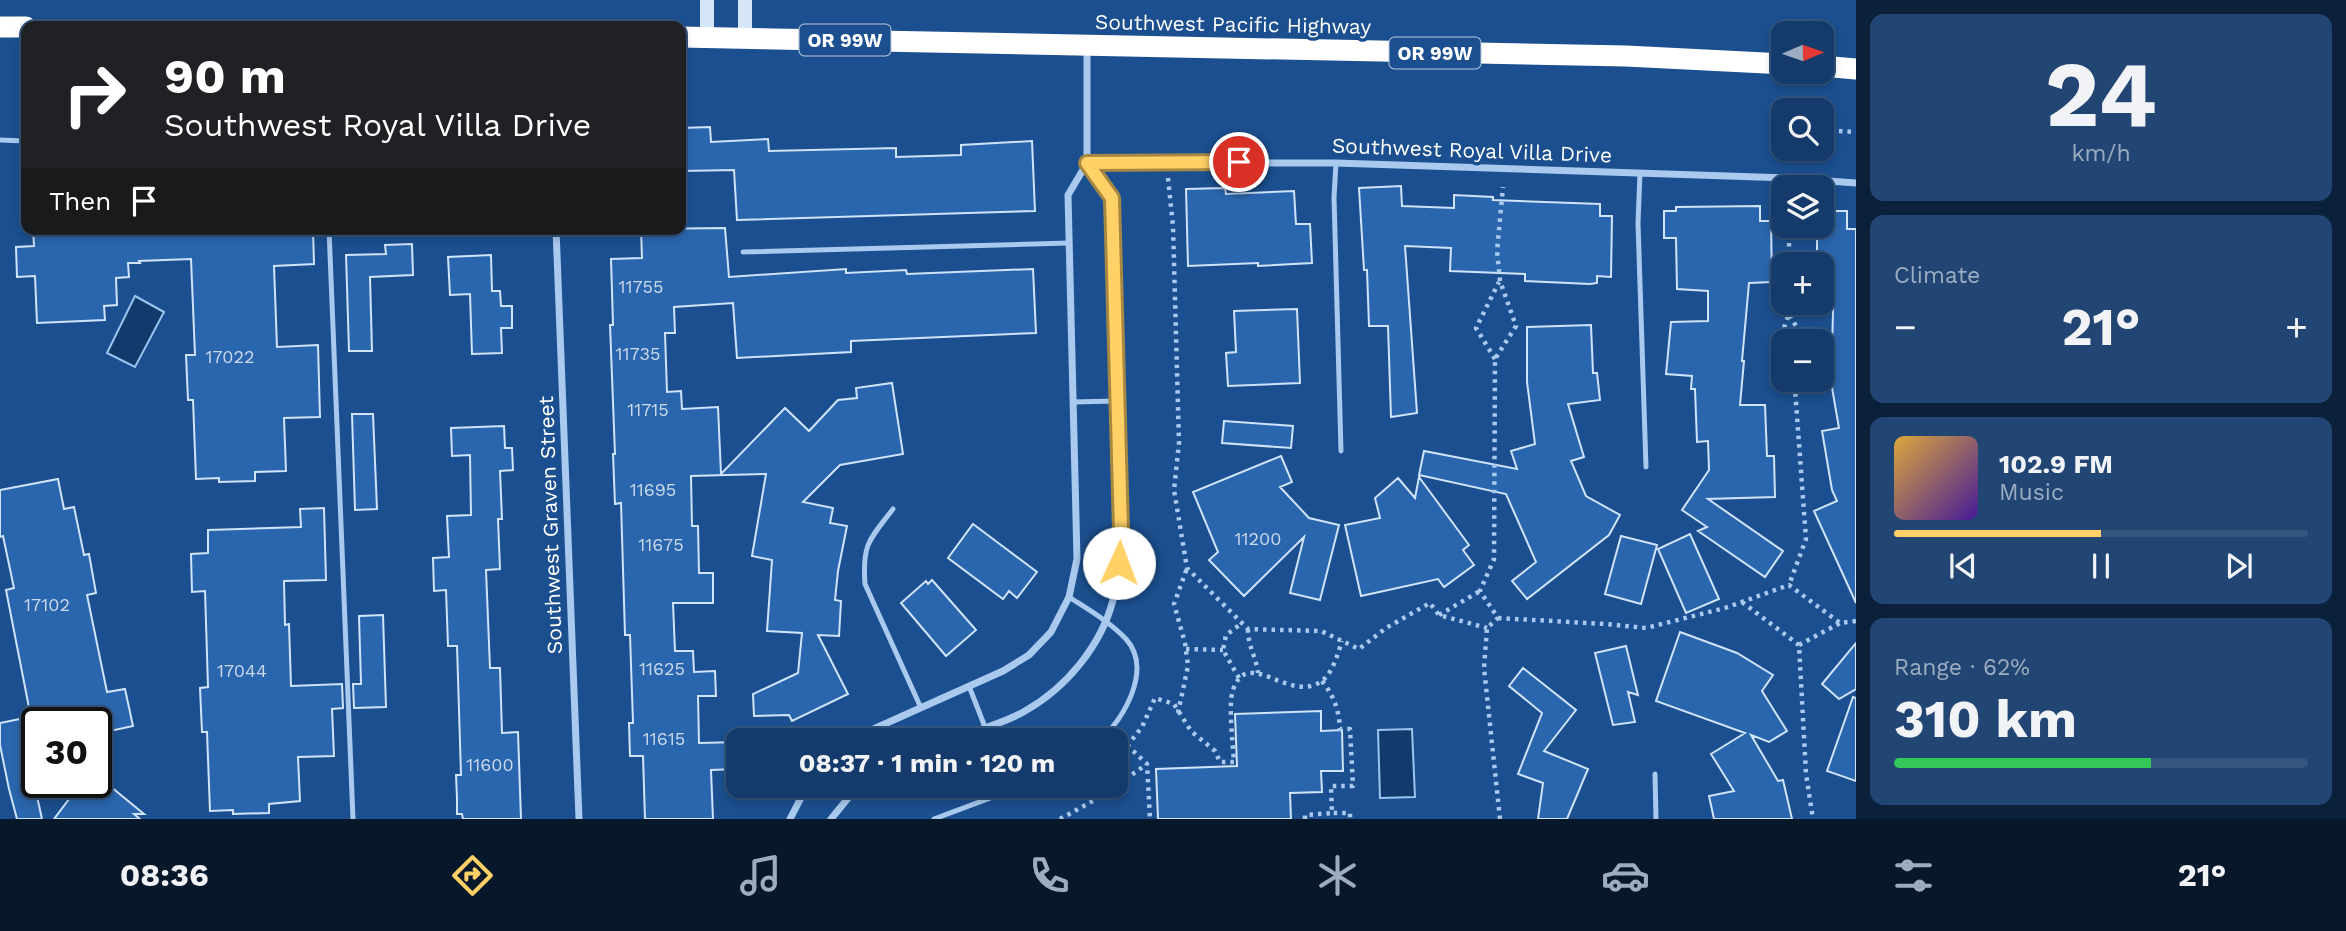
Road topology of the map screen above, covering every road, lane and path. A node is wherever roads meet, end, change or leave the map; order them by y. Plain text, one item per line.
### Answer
1 (707, 0) edge
2 (745, 0) edge
3 (0, 27) edge
4 (21, 27) edge
5 (686, 37) edge
6 (707, 37) junction
7 (745, 38) junction
8 (1087, 46) junction
9 (1771, 63) edge
10 (1834, 67) edge
11 (1856, 69) edge
12 (1834, 131) edge
13 (1856, 132) edge
14 (0, 140) edge
15 (21, 141) edge
16 (1166, 162) junction
17 (1087, 163) junction
18 (1336, 163) junction
19 (1504, 168) junction
20 (1640, 173) junction
21 (1856, 183) edge
22 (329, 235) edge
23 (556, 235) edge
24 (1069, 243) junction
25 (743, 252) dead end
26 (1500, 281) junction
27 (1495, 359) junction
28 (1795, 392) edge
29 (1117, 401) junction
30 (1073, 402) junction
31 (1341, 451) dead end
32 (1646, 467) dead end
33 (892, 509) dead end
34 (1187, 568) junction
35 (1789, 584) junction
36 (1480, 591) junction
37 (1069, 597) junction
38 (1741, 602) junction
39 (1439, 615) junction
40 (1498, 618) junction
41 (1104, 621) junction
42 (1856, 621) edge
43 (1242, 623) junction
44 (1840, 624) junction
45 (1487, 628) junction
46 (1248, 629) junction
47 (1342, 641) junction
48 (1799, 645) junction
49 (1186, 649) junction
50 (1223, 650) junction
51 (1258, 673) junction
52 (1239, 678) junction
53 (1322, 681) junction
54 (969, 686) junction
55 (921, 708) junction
56 (1178, 713) junction
57 (985, 727) joint
58 (878, 728) edge
59 (1113, 728) edge
60 (1128, 746) joint
61 (1147, 764) junction
62 (1655, 774) dead end
63 (801, 798) edge
64 (848, 798) edge
65 (985, 798) edge
66 (1332, 813) junction
67 (353, 819) edge
68 (579, 819) edge
69 (790, 819) edge
70 (831, 819) edge
71 (934, 819) edge
72 (1060, 819) edge
73 (1150, 819) edge
74 (1305, 819) edge
75 (1350, 819) edge
76 (1500, 819) edge
77 (1656, 819) edge
78 (1813, 819) edge

1 - 6 street
2 - 7 street
3 - 4 highway
5 - 6 highway, Southwest Pacific Highway / OR 99W
6 - 7 highway, Southwest Pacific Highway / OR 99W
7 - 8 highway, Southwest Pacific Highway / OR 99W
8 - 9 highway, Southwest Pacific Highway / OR 99W
8 - 17 street
10 - 11 highway
12 - 13 path
14 - 15 lane
16 - 17 street, Southwest Royal Villa Drive
16 - 18 street, Southwest Royal Villa Drive
16 - 34 path
17 - 24 street
17 - 29 street
18 - 19 street, Southwest Royal Villa Drive
18 - 31 lane
19 - 20 street, Southwest Royal Villa Drive
19 - 26 path
20 - 21 street, Southwest Royal Villa Drive
20 - 32 lane
22 - 67 lane
23 - 68 street, Southwest Graven Street
24 - 25 lane
24 - 30 street
26 - 27 path
26 - 27 path
27 - 36 path
28 - 35 path
29 - 30 lane
29 - 41 street
30 - 37 street
33 - 55 lane
34 - 43 path
34 - 49 path
35 - 38 path
35 - 44 path
36 - 39 path
36 - 40 path
37 - 41 lane
37 - 54 street
38 - 40 path
38 - 48 path
39 - 45 path
39 - 47 path
40 - 45 path
41 - 57 street
41 - 59 lane
42 - 44 path
43 - 46 path
43 - 50 path
44 - 48 path
45 - 76 path
46 - 47 path
46 - 51 path
47 - 53 path
48 - 78 path
49 - 50 path
49 - 56 path
50 - 52 path
51 - 52 path
51 - 53 path
52 - 56 path
53 - 66 path
54 - 55 street
54 - 57 lane
55 - 58 street
56 - 60 path
60 - 61 path
61 - 72 path
61 - 73 path
62 - 77 lane
63 - 69 street
64 - 70 street
65 - 71 lane
66 - 74 path
66 - 75 path

